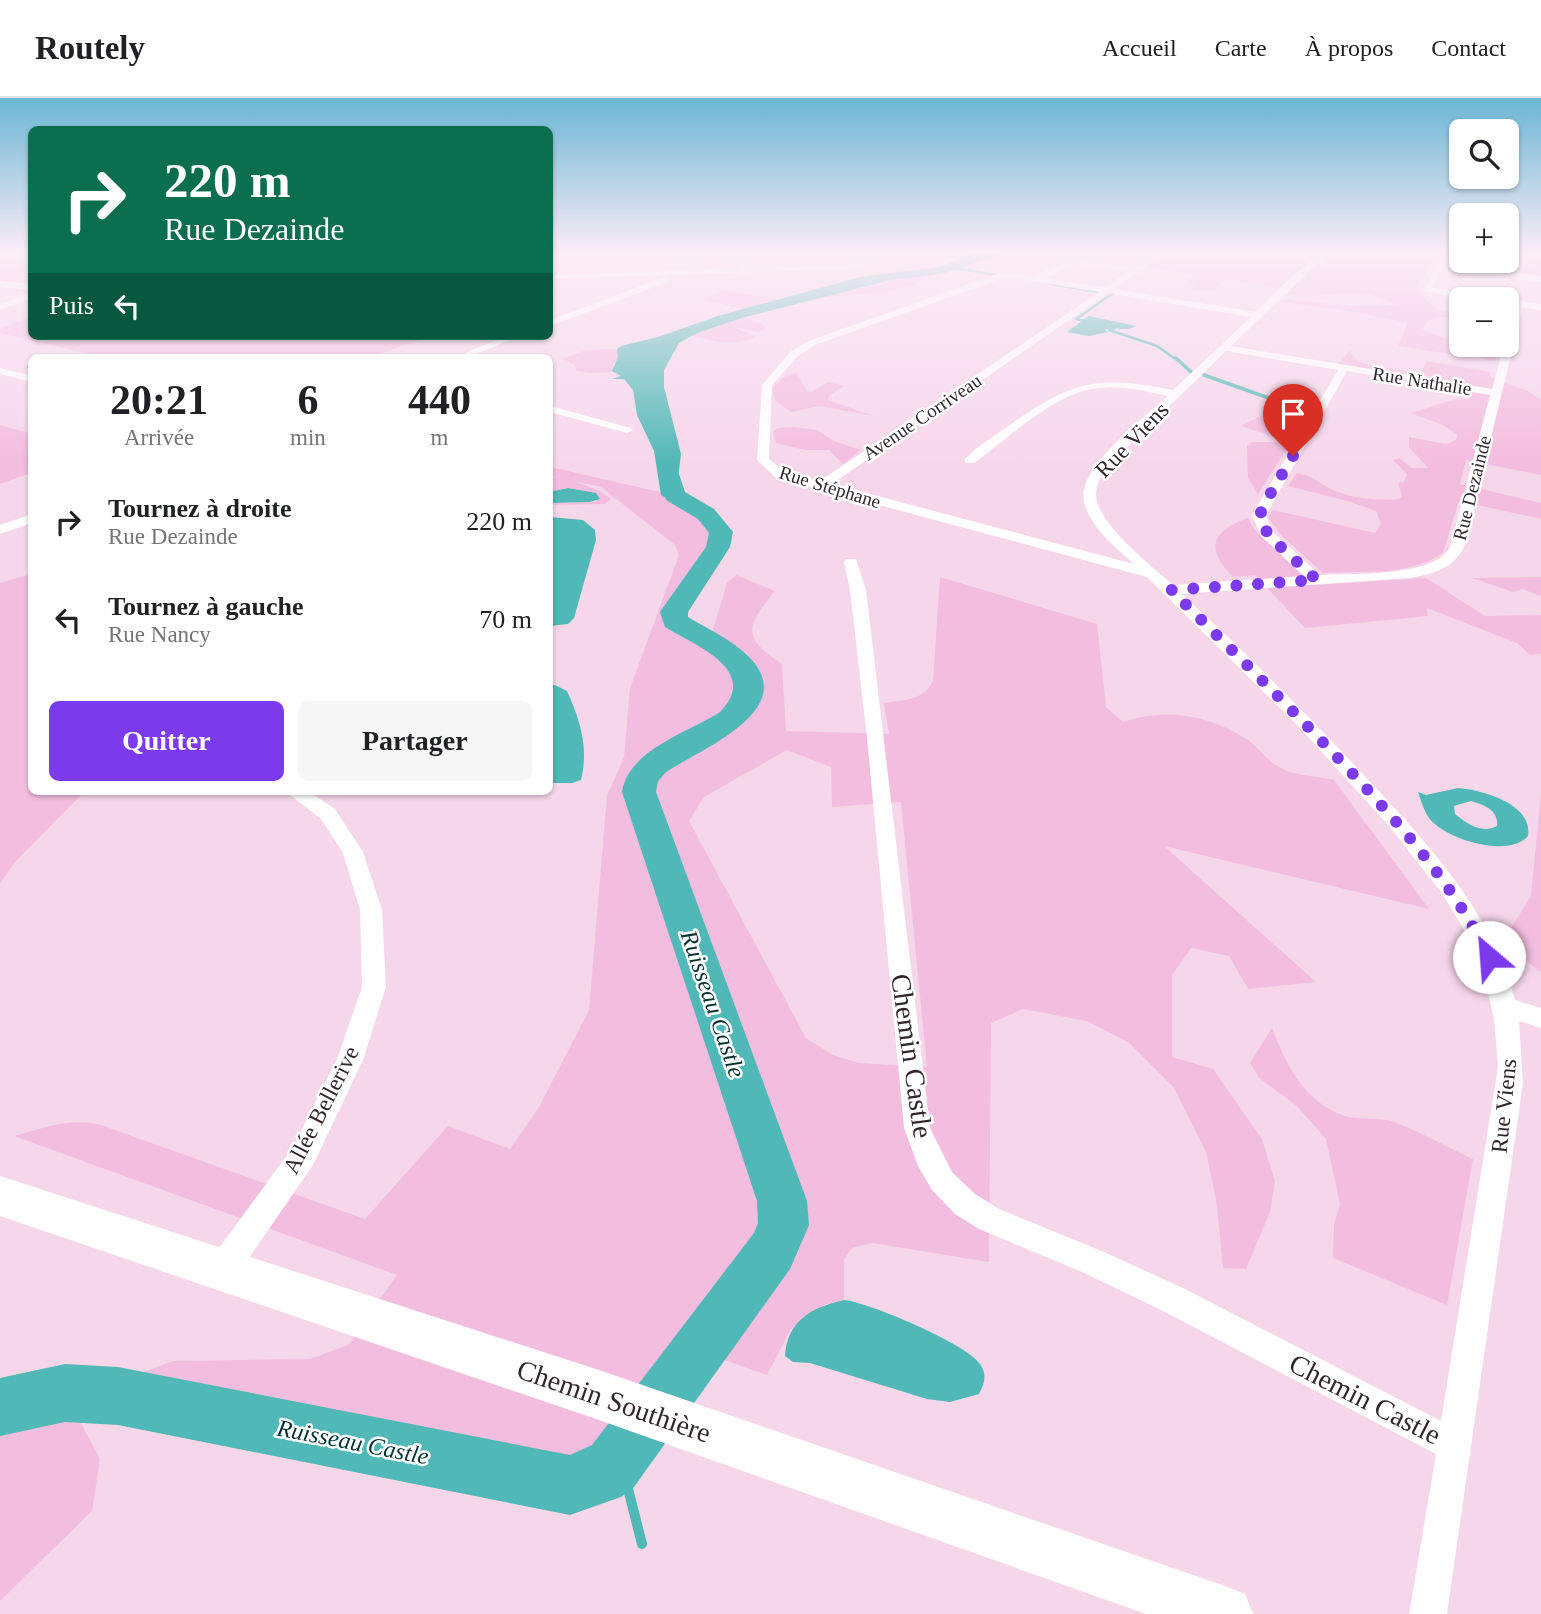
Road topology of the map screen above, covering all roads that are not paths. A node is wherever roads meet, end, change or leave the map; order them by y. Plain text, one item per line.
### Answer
1 (866, 324) edge
2 (1060, 324) edge
3 (1249, 324) edge
4 (505, 340) edge
5 (1225, 348) junction
6 (468, 354) edge
7 (1503, 357) edge
8 (1345, 368) junction
9 (0, 371) edge
10 (28, 378) edge
11 (1496, 393) junction
12 (1175, 394) junction
13 (553, 410) edge
14 (626, 430) dead end
15 (970, 460) dead end
16 (821, 486) junction
17 (28, 520) edge
18 (0, 530) edge
19 (851, 562) dead end
20 (1151, 574) junction
21 (1317, 580) junction
22 (1171, 590) junction
23 (301, 795) edge
24 (1505, 1007) junction
25 (1541, 1018) edge
26 (0, 1196) edge
27 (222, 1270) junction
28 (1453, 1444) junction
29 (1225, 1614) edge
30 (1428, 1614) edge

1 - 16 street, Rue Stéphane
2 - 16 street, Avenue Corriveau
3 - 5 street, Rue Viens
4 - 6 street
5 - 8 street, Rue Nathalie
5 - 12 street, Rue Viens
7 - 11 street, Rue Dezainde
8 - 11 street, Rue Nathalie
8 - 21 street
9 - 10 street
11 - 21 street, Rue Dezainde
12 - 15 street
12 - 20 street, Rue Viens
13 - 14 street
16 - 20 street, Rue Stéphane
17 - 18 street
19 - 28 street, Chemin Castle
20 - 22 street, Rue Viens
21 - 22 street, Rue Dezainde
22 - 24 street, Rue Viens
23 - 27 street, Allée Bellerive
24 - 25 street
24 - 28 street, Rue Viens
26 - 27 street, Chemin Southière
27 - 29 street, Chemin Southière
28 - 30 street, Rue Viens

